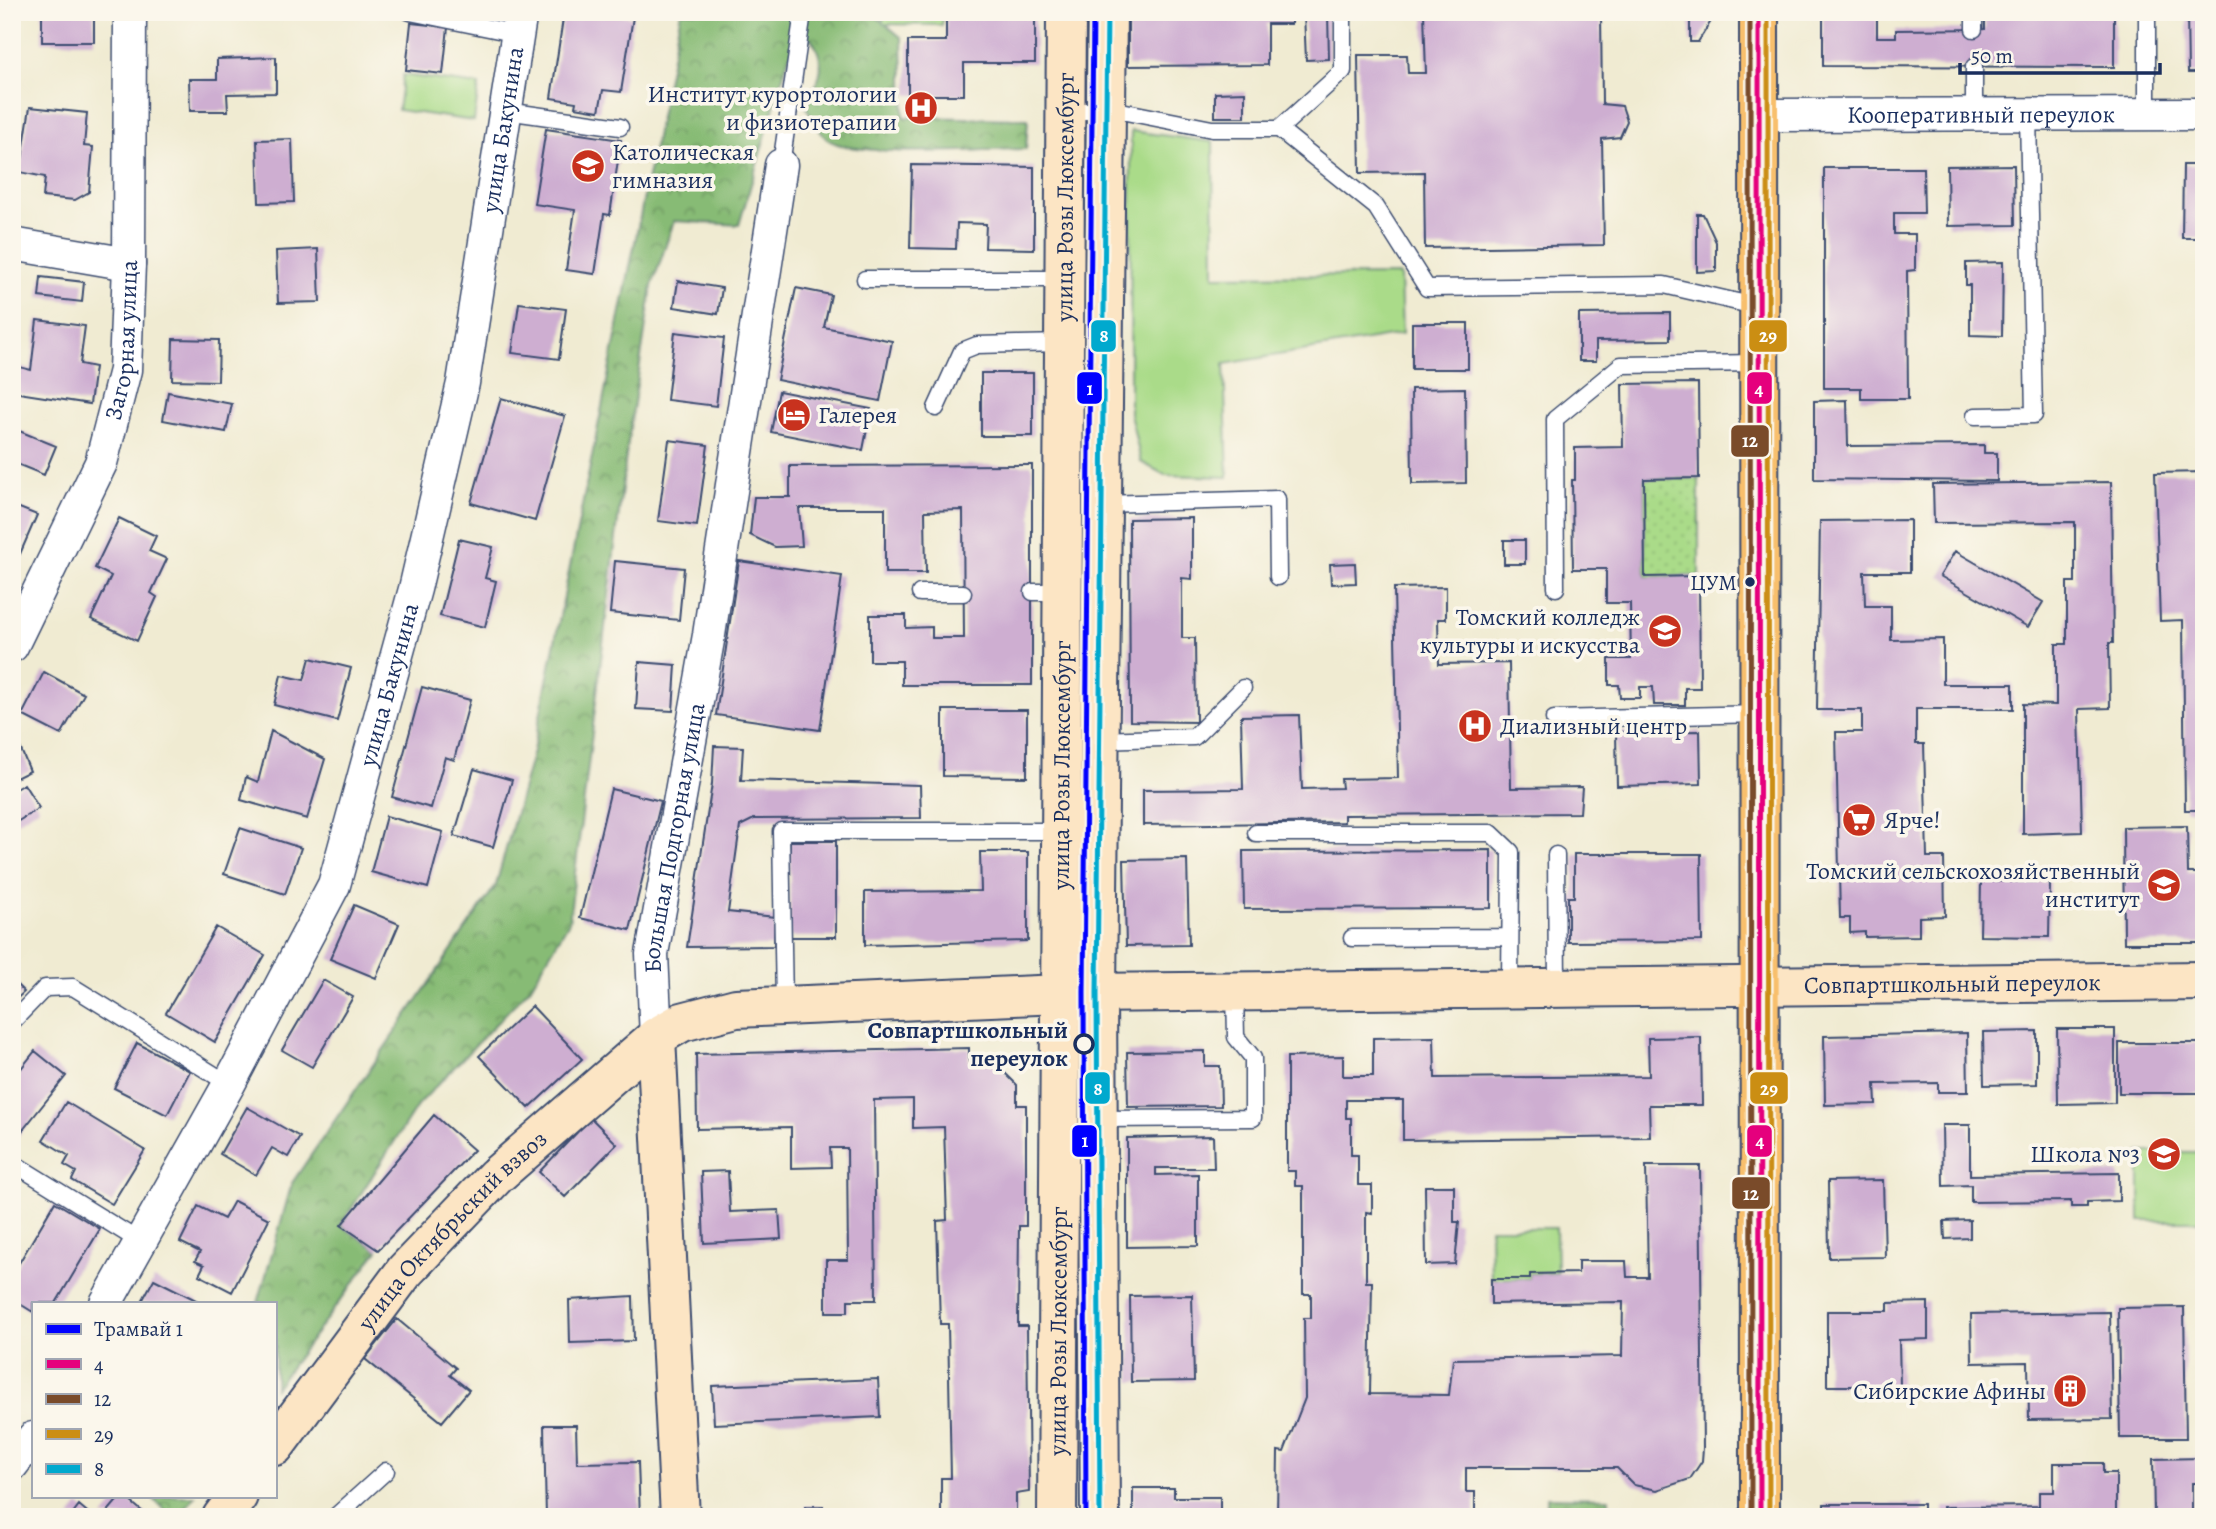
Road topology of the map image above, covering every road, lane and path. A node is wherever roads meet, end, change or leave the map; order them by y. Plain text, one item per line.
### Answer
1 (130, 12) edge
2 (410, 12) edge
3 (803, 12) edge
4 (1066, 12) edge
5 (1107, 12) edge
6 (1343, 12) edge
7 (1759, 12) edge
8 (1974, 12) edge
9 (2147, 12) edge
10 (520, 23) edge
11 (1974, 29) dead end
12 (1974, 67) dead end
13 (506, 111) junction
14 (1065, 111) junction
15 (1106, 111) junction
16 (2028, 114) junction
17 (2147, 114) junction
18 (2204, 114) edge
19 (1759, 115) junction
20 (1974, 115) junction
21 (620, 127) dead end
22 (1279, 129) junction
23 (781, 166) joint
24 (12, 244) edge
25 (129, 264) junction
26 (865, 279) dead end
27 (1064, 279) junction
28 (1759, 307) junction
29 (1063, 343) junction
30 (1759, 363) junction
31 (936, 408) dead end
32 (1975, 416) dead end
33 (1102, 503) junction
34 (1278, 577) dead end
35 (1556, 588) dead end
36 (1071, 592) junction
37 (920, 593) dead end
38 (963, 593) dead end
39 (12, 646) edge
40 (1243, 688) dead end
41 (1761, 714) junction
42 (1554, 719) dead end
43 (1099, 740) junction
44 (1059, 831) junction
45 (1256, 833) dead end
46 (1556, 855) dead end
47 (1510, 937) junction
48 (1352, 938) dead end
49 (2204, 981) edge
50 (1761, 984) junction
51 (1510, 986) junction
52 (1557, 986) junction
53 (1235, 991) junction
54 (1097, 993) junction
55 (1058, 994) junction
56 (783, 1005) junction
57 (12, 1022) edge
58 (656, 1037) junction
59 (229, 1084) junction
60 (1098, 1119) junction
61 (13, 1163) edge
62 (139, 1241) junction
63 (107, 1302) edge
64 (32, 1439) edge
65 (276, 1445) edge
66 (12, 1465) edge
67 (386, 1471) dead end
68 (236, 1498) edge
69 (222, 1517) edge
70 (335, 1517) edge
71 (680, 1517) edge
72 (1057, 1517) edge
73 (1100, 1517) edge
74 (1760, 1517) edge

1 - 25 street, Загорная улица
2 - 10 lane
3 - 23 lane
4 - 14 main road, улица Розы Люксембург
5 - 15 main road, улица Розы Люксембург
6 - 22 lane
7 - 19 main road
8 - 11 lane
9 - 17 lane
10 - 13 street, улица Бакунина
12 - 20 lane
13 - 21 lane
13 - 59 street, улица Бакунина
14 - 15 lane
14 - 27 main road, улица Розы Люксембург
15 - 22 lane
15 - 33 main road, улица Розы Люксембург
16 - 17 street, Кооперативный переулок
16 - 20 street, Кооперативный переулок
16 - 32 lane
17 - 18 street, Кооперативный переулок
19 - 20 street, Кооперативный переулок
19 - 28 main road
22 - 28 lane
23 - 58 street, Большая Подгорная улица
24 - 25 street
25 - 39 street, Загорная улица
26 - 27 lane
27 - 29 main road, улица Розы Люксембург
28 - 30 main road
29 - 31 lane
29 - 36 main road, улица Розы Люксембург
30 - 35 lane
30 - 41 main road
33 - 34 lane
33 - 36 main road, улица Розы Люксембург
36 - 43 main road, улица Розы Люксембург
36 - 44 main road, улица Розы Люксембург
37 - 38 lane
40 - 43 lane
41 - 42 lane
41 - 50 main road
43 - 54 main road, улица Розы Люксембург
44 - 55 main road, улица Розы Люксембург
44 - 56 lane
45 - 47 lane
46 - 52 lane
47 - 48 lane
47 - 51 lane
49 - 50 main road, Совпартшкольный переулок
50 - 52 main road, Совпартшкольный переулок
50 - 74 main road
51 - 52 main road, Совпартшкольный переулок
51 - 53 main road, Совпартшкольный переулок
53 - 54 main road, Совпартшкольный переулок
53 - 60 lane
54 - 55 main road, Совпартшкольный переулок
54 - 60 main road, улица Розы Люксембург
55 - 56 main road, Совпартшкольный переулок
55 - 72 main road, улица Розы Люксембург
56 - 58 main road, Совпартшкольный переулок
57 - 59 lane
58 - 65 main road, улица Октябрьский взвоз
58 - 71 main road, Большая Подгорная улица
59 - 62 street, улица Бакунина
60 - 73 main road, улица Розы Люксембург
61 - 62 lane
62 - 63 street, улица Бакунина
64 - 66 street
67 - 70 lane
68 - 69 main road

